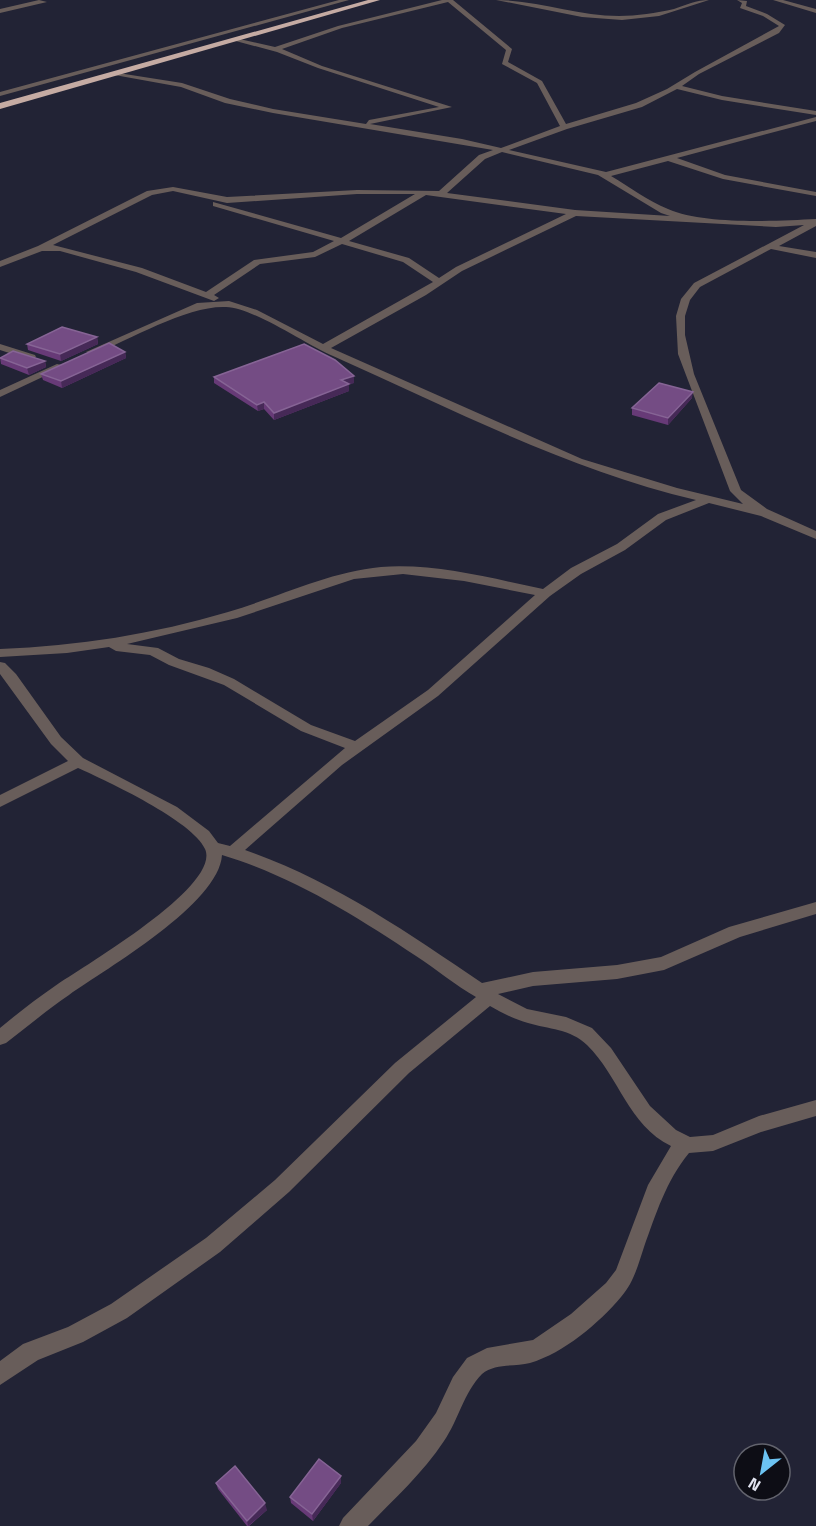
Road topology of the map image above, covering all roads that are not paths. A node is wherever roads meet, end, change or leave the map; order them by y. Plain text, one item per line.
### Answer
1 (42, 0) edge
2 (346, 0) edge
3 (376, 0) edge
4 (500, 0) edge
5 (706, 0) edge
6 (740, 0) edge
7 (777, 0) edge
8 (0, 11) edge
9 (816, 11) edge
10 (235, 40) junction
11 (276, 49) junction
12 (112, 74) junction
13 (0, 85) edge
14 (676, 87) junction
15 (21, 88) junction
16 (0, 94) edge
17 (0, 105) edge
18 (816, 113) edge
19 (816, 118) edge
20 (361, 124) junction
21 (564, 127) junction
22 (497, 150) junction
23 (671, 159) junction
24 (605, 175) junction
25 (425, 192) junction
26 (198, 194) junction
27 (441, 194) junction
28 (816, 194) edge
29 (575, 213) junction
30 (687, 218) junction
31 (816, 222) edge
32 (341, 241) junction
33 (772, 247) junction
34 (41, 248) junction
35 (816, 255) edge
36 (0, 264) edge
37 (438, 282) junction
38 (207, 295) junction
39 (229, 304) junction
40 (0, 347) edge
41 (323, 348) junction
42 (69, 362) junction
43 (0, 394) edge
44 (710, 498) junction
45 (765, 513) junction
46 (816, 536) edge
47 (545, 593) junction
48 (99, 645) junction
49 (0, 653) edge
50 (0, 666) edge
51 (356, 747) junction
52 (78, 762) junction
53 (0, 802) edge
54 (213, 847) junction
55 (233, 852) junction
56 (816, 908) edge
57 (484, 994) junction
58 (0, 1038) edge
59 (816, 1108) edge
60 (685, 1144) junction
61 (0, 1374) edge
62 (351, 1526) edge

1 - 8 street
2 - 15 street
3 - 10 highway
4 - 5 street
6 - 14 street
7 - 9 street
10 - 11 street
10 - 12 highway
11 - 20 street
11 - 21 street
12 - 17 highway
12 - 20 street
13 - 15 street
14 - 18 street
14 - 21 street
15 - 16 street
19 - 23 street
20 - 22 street
21 - 22 street
22 - 24 street
22 - 27 street
23 - 24 street
23 - 28 street
24 - 30 street
25 - 26 street
25 - 27 street
25 - 32 street
26 - 32 street
26 - 34 street
27 - 29 street
29 - 30 street
29 - 37 street
30 - 31 street
31 - 33 street
32 - 37 street
32 - 38 street
33 - 35 street
33 - 45 street
34 - 36 street
34 - 38 street
37 - 41 street
38 - 39 street
39 - 41 street
39 - 42 street
40 - 42 street
41 - 44 street
42 - 43 street
44 - 45 street
44 - 47 street
45 - 46 street
47 - 48 street
47 - 51 street
48 - 49 street
48 - 51 street
50 - 52 street
51 - 55 street
52 - 53 street
52 - 54 street
54 - 55 street
54 - 58 street
55 - 57 street
56 - 57 street
57 - 60 street
57 - 61 street
59 - 60 street
60 - 62 street

